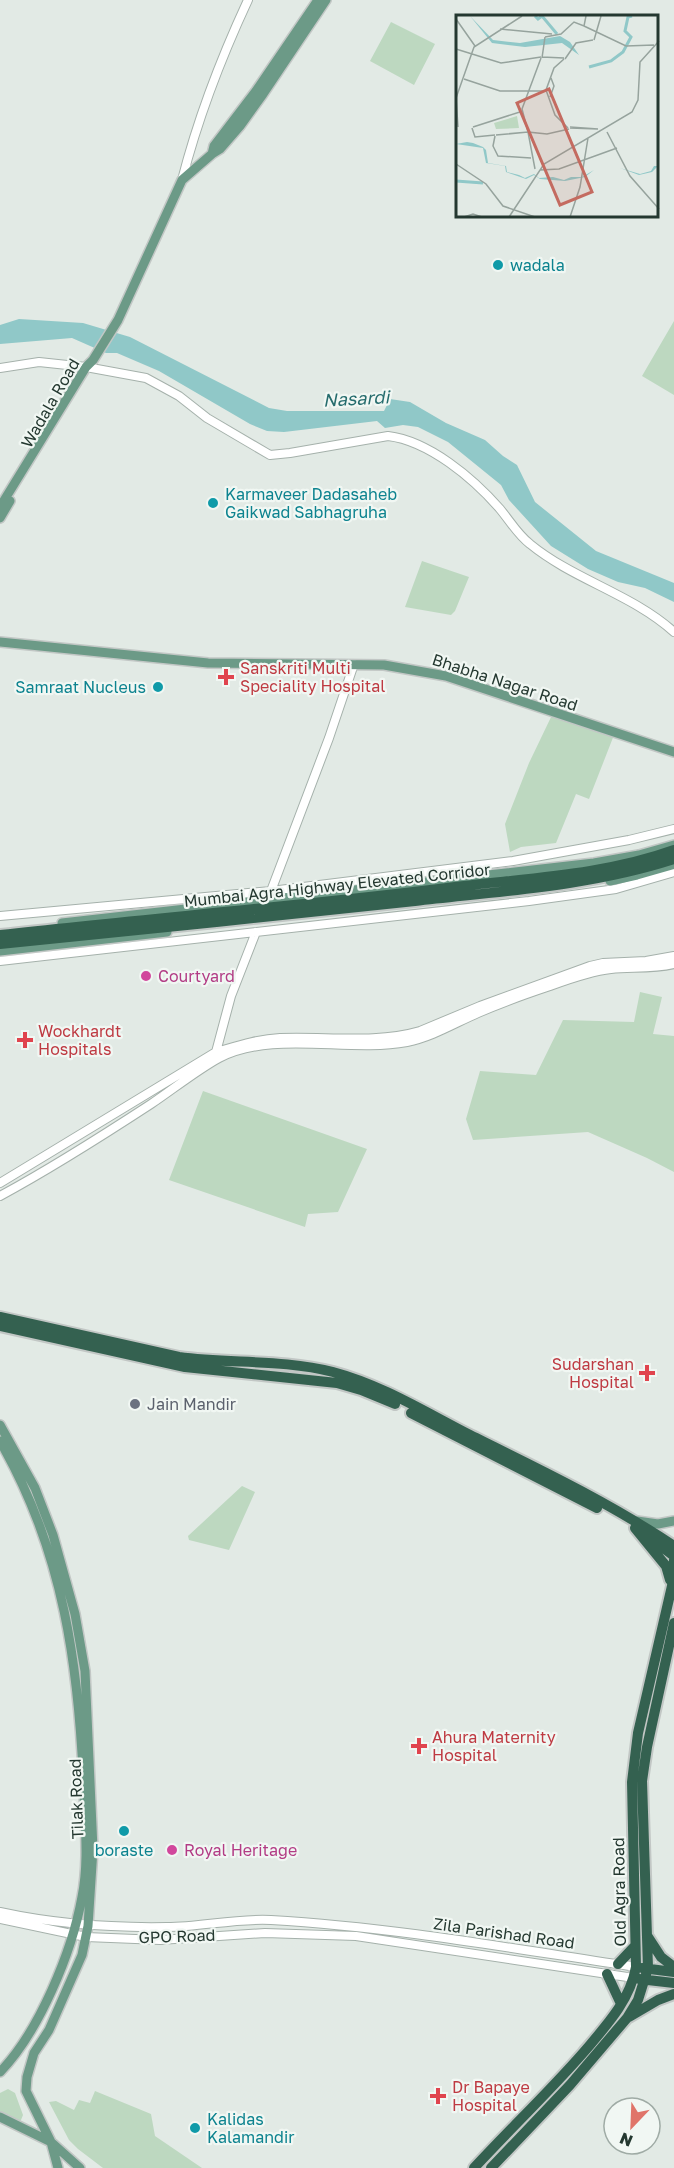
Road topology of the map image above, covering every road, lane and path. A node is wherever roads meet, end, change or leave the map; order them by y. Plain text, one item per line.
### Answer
1 (248, 0) edge
2 (318, 0) edge
3 (326, 0) edge
4 (295, 41) junction
5 (182, 180) junction
6 (90, 365) junction
7 (0, 368) edge
8 (0, 507) edge
9 (0, 518) edge
10 (674, 633) edge
11 (0, 642) edge
12 (354, 664) junction
13 (674, 752) edge
14 (674, 829) edge
15 (674, 845) edge
16 (674, 850) edge
17 (674, 859) edge
18 (674, 864) edge
19 (674, 872) edge
20 (271, 891) junction
21 (0, 916) edge
22 (0, 930) edge
23 (256, 932) junction
24 (0, 935) edge
25 (0, 944) edge
26 (0, 951) edge
27 (674, 956) edge
28 (0, 962) edge
29 (674, 964) edge
30 (577, 974) junction
31 (218, 1055) junction
32 (0, 1184) edge
33 (0, 1196) edge
34 (0, 1317) edge
35 (0, 1326) edge
36 (0, 1425) edge
37 (0, 1441) edge
38 (674, 1521) edge
39 (636, 1524) junction
40 (674, 1546) edge
41 (674, 1558) edge
42 (672, 1587) junction
43 (674, 1623) edge
44 (0, 1912) edge
45 (0, 1918) edge
46 (22, 1920) junction
47 (224, 1922) junction
48 (76, 1925) junction
49 (88, 1926) junction
50 (356, 1932) junction
51 (647, 1934) junction
52 (227, 1935) junction
53 (73, 1936) junction
54 (86, 1937) junction
55 (635, 1946) junction
56 (618, 1964) junction
57 (648, 1968) junction
58 (674, 1970) edge
59 (607, 1974) junction
60 (638, 1975) junction
61 (674, 1983) edge
62 (674, 1994) edge
63 (621, 2004) junction
64 (627, 2018) junction
65 (0, 2072) edge
66 (0, 2116) edge
67 (51, 2142) junction
68 (59, 2166) edge
69 (71, 2168) edge
70 (80, 2168) edge
71 (474, 2168) edge
72 (491, 2168) edge

1 - 5 street
2 - 4 main road
3 - 4 main road
4 - 5 main road
5 - 6 main road
6 - 7 street
6 - 8 main road, Wadala Road
6 - 9 main road, Wadala Road
6 - 10 street
11 - 12 main road, Bhabha Nagar Road
12 - 13 main road, Bhabha Nagar Road
12 - 20 street
14 - 20 street
15 - 22 main road
16 - 24 highway, Mumbai Agra Highway Elevated Corridor
17 - 25 highway, Mumbai Agra Highway Elevated Corridor
18 - 26 main road
19 - 23 street
20 - 21 street
23 - 28 street
23 - 31 street
27 - 30 street
29 - 30 street
30 - 31 street
31 - 32 street
31 - 33 street
34 - 39 highway
35 - 39 highway
36 - 49 main road, Tilak Road
37 - 48 main road, Tilak Road
38 - 39 main road
39 - 40 highway
39 - 41 highway
39 - 42 highway
41 - 42 highway, Old Agra Road
42 - 55 highway, Old Agra Road
43 - 51 highway, Old Agra Road
44 - 46 street, GPO Road
45 - 46 street, GPO Road
46 - 48 street, GPO Road
46 - 53 street, GPO Road
47 - 49 street, GPO Road
47 - 50 street, GPO Road
47 - 52 street
48 - 49 street, GPO Road
48 - 53 main road, Tilak Road
49 - 54 main road, Tilak Road
50 - 52 street, GPO Road
50 - 56 street, Zila Parishad Road
50 - 59 street, Zila Parishad Road
51 - 57 highway, Old Agra Road
51 - 58 highway
52 - 54 street, GPO Road
53 - 54 street, GPO Road
53 - 65 main road, Tilak Road
54 - 67 main road, Tilak Road
55 - 56 highway
55 - 60 highway, Old Agra Road
56 - 60 street, Zila Parishad Road
57 - 58 highway
57 - 60 highway, Old Agra Road
59 - 60 street, Zila Parishad Road
59 - 63 highway
60 - 61 highway
60 - 63 highway, Old Agra Road
60 - 64 highway, Old Agra Road
62 - 64 highway
63 - 71 highway, Old Agra Road
64 - 72 highway, Old Agra Road
66 - 67 main road
67 - 68 main road, Tilak Road
67 - 70 main road
68 - 69 main road

